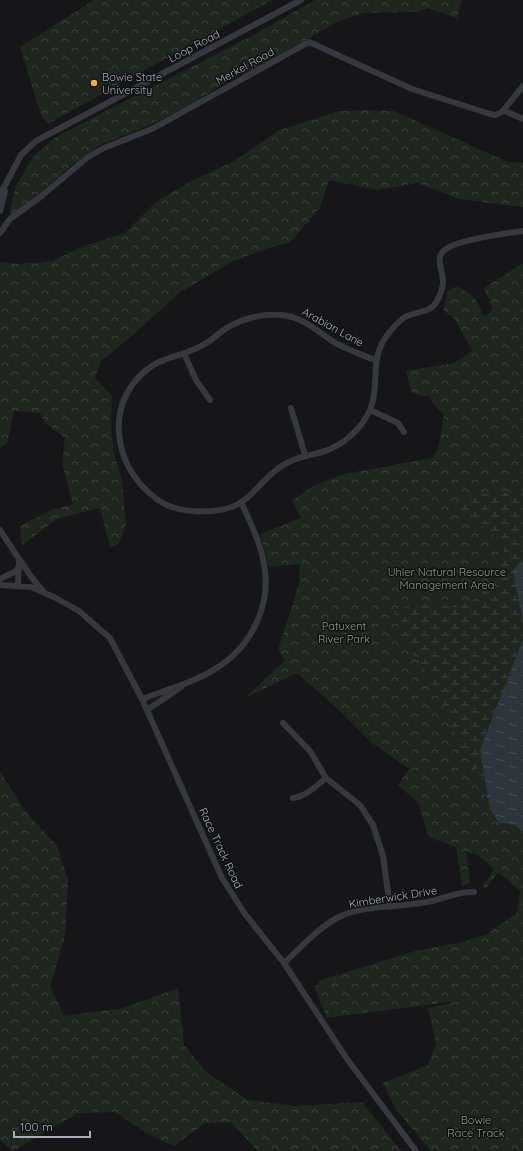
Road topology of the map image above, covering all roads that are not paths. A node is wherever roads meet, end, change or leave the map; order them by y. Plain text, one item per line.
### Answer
1 (301, 0) edge
2 (523, 86) edge
3 (502, 112) junction
4 (523, 119) edge
5 (3, 181) edge
6 (0, 195) edge
7 (0, 211) edge
8 (523, 231) edge
9 (0, 234) edge
10 (184, 353) junction
11 (375, 360) junction
12 (210, 400) dead end
13 (291, 408) dead end
14 (370, 410) junction
15 (404, 432) dead end
16 (305, 455) junction
17 (242, 502) junction
18 (0, 530) edge
19 (20, 562) junction
20 (0, 579) edge
21 (0, 585) edge
22 (18, 585) junction
23 (50, 595) junction
24 (186, 684) junction
25 (142, 699) junction
26 (147, 710) junction
27 (283, 723) dead end
28 (326, 778) junction
29 (292, 798) dead end
30 (474, 892) dead end
31 (390, 907) junction
32 (284, 963) junction
33 (416, 1151) edge

1 - 5 street, Loop Road
2 - 3 street
3 - 4 street, Merkel Road
3 - 9 street, Merkel Road
5 - 6 street, Loop Road
5 - 7 street, Loop Road
8 - 11 street
10 - 11 street, Arabian Lane
10 - 12 street
10 - 17 street, Arabian Lane
11 - 14 street, Arabian Lane
13 - 16 street
14 - 15 street
14 - 16 street, Arabian Lane
16 - 17 street, Arabian Lane
17 - 24 street
18 - 19 street
19 - 20 street
19 - 22 street
19 - 23 street
21 - 22 street, Race Track Road
22 - 23 street, Race Track Road
23 - 25 street, Race Track Road
24 - 25 street
24 - 26 street
25 - 26 street, Race Track Road
26 - 32 street, Race Track Road
27 - 28 street
28 - 29 street
28 - 31 street
30 - 31 street, Kimberwick Drive
31 - 32 street, Kimberwick Drive
32 - 33 street, Race Track Road

